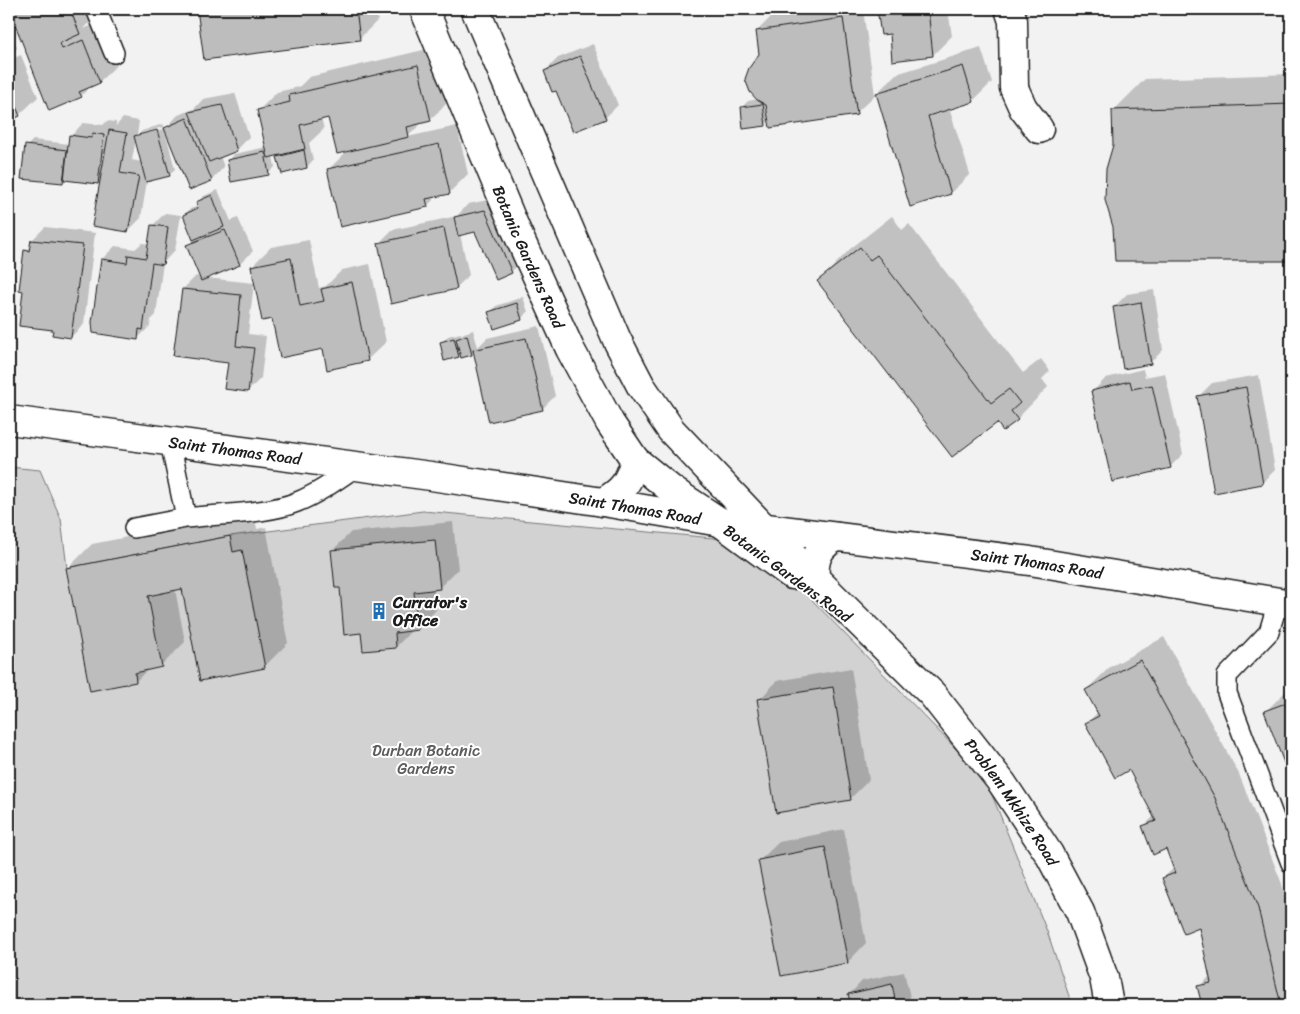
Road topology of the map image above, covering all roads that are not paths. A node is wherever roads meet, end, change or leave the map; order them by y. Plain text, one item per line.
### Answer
1 (96, 9) edge
2 (424, 9) edge
3 (474, 9) edge
4 (1009, 9) edge
5 (114, 54) dead end
6 (1039, 129) dead end
7 (9, 420) edge
8 (170, 442) junction
9 (636, 460) junction
10 (357, 466) junction
11 (732, 494) junction
12 (603, 502) junction
13 (186, 518) junction
14 (720, 522) junction
15 (134, 528) dead end
16 (837, 537) junction
17 (764, 541) junction
18 (815, 579) junction
19 (1285, 603) edge
20 (865, 629) junction
21 (1291, 863) edge
22 (1109, 1005) edge

1 - 5 lane
2 - 9 main road, Botanic Gardens Road
3 - 11 main road, Botanic Gardens Road
4 - 6 main road
7 - 8 main road, Saint Thomas Road
8 - 10 main road, Saint Thomas Road
8 - 13 lane
9 - 12 main road
9 - 14 main road, Botanic Gardens Road
10 - 12 main road, Saint Thomas Road
10 - 13 lane
11 - 14 main road
11 - 17 main road, Botanic Gardens Road
12 - 14 main road, Saint Thomas Road
13 - 15 lane
14 - 17 main road, Saint Thomas Road
16 - 17 main road, Saint Thomas Road
16 - 18 main road
16 - 19 main road, Saint Thomas Road
17 - 18 main road, Botanic Gardens Road
17 - 20 main road, Botanic Gardens Road
18 - 20 main road, Botanic Gardens Road
19 - 21 lane
20 - 22 main road, Problem Mkhize Road

